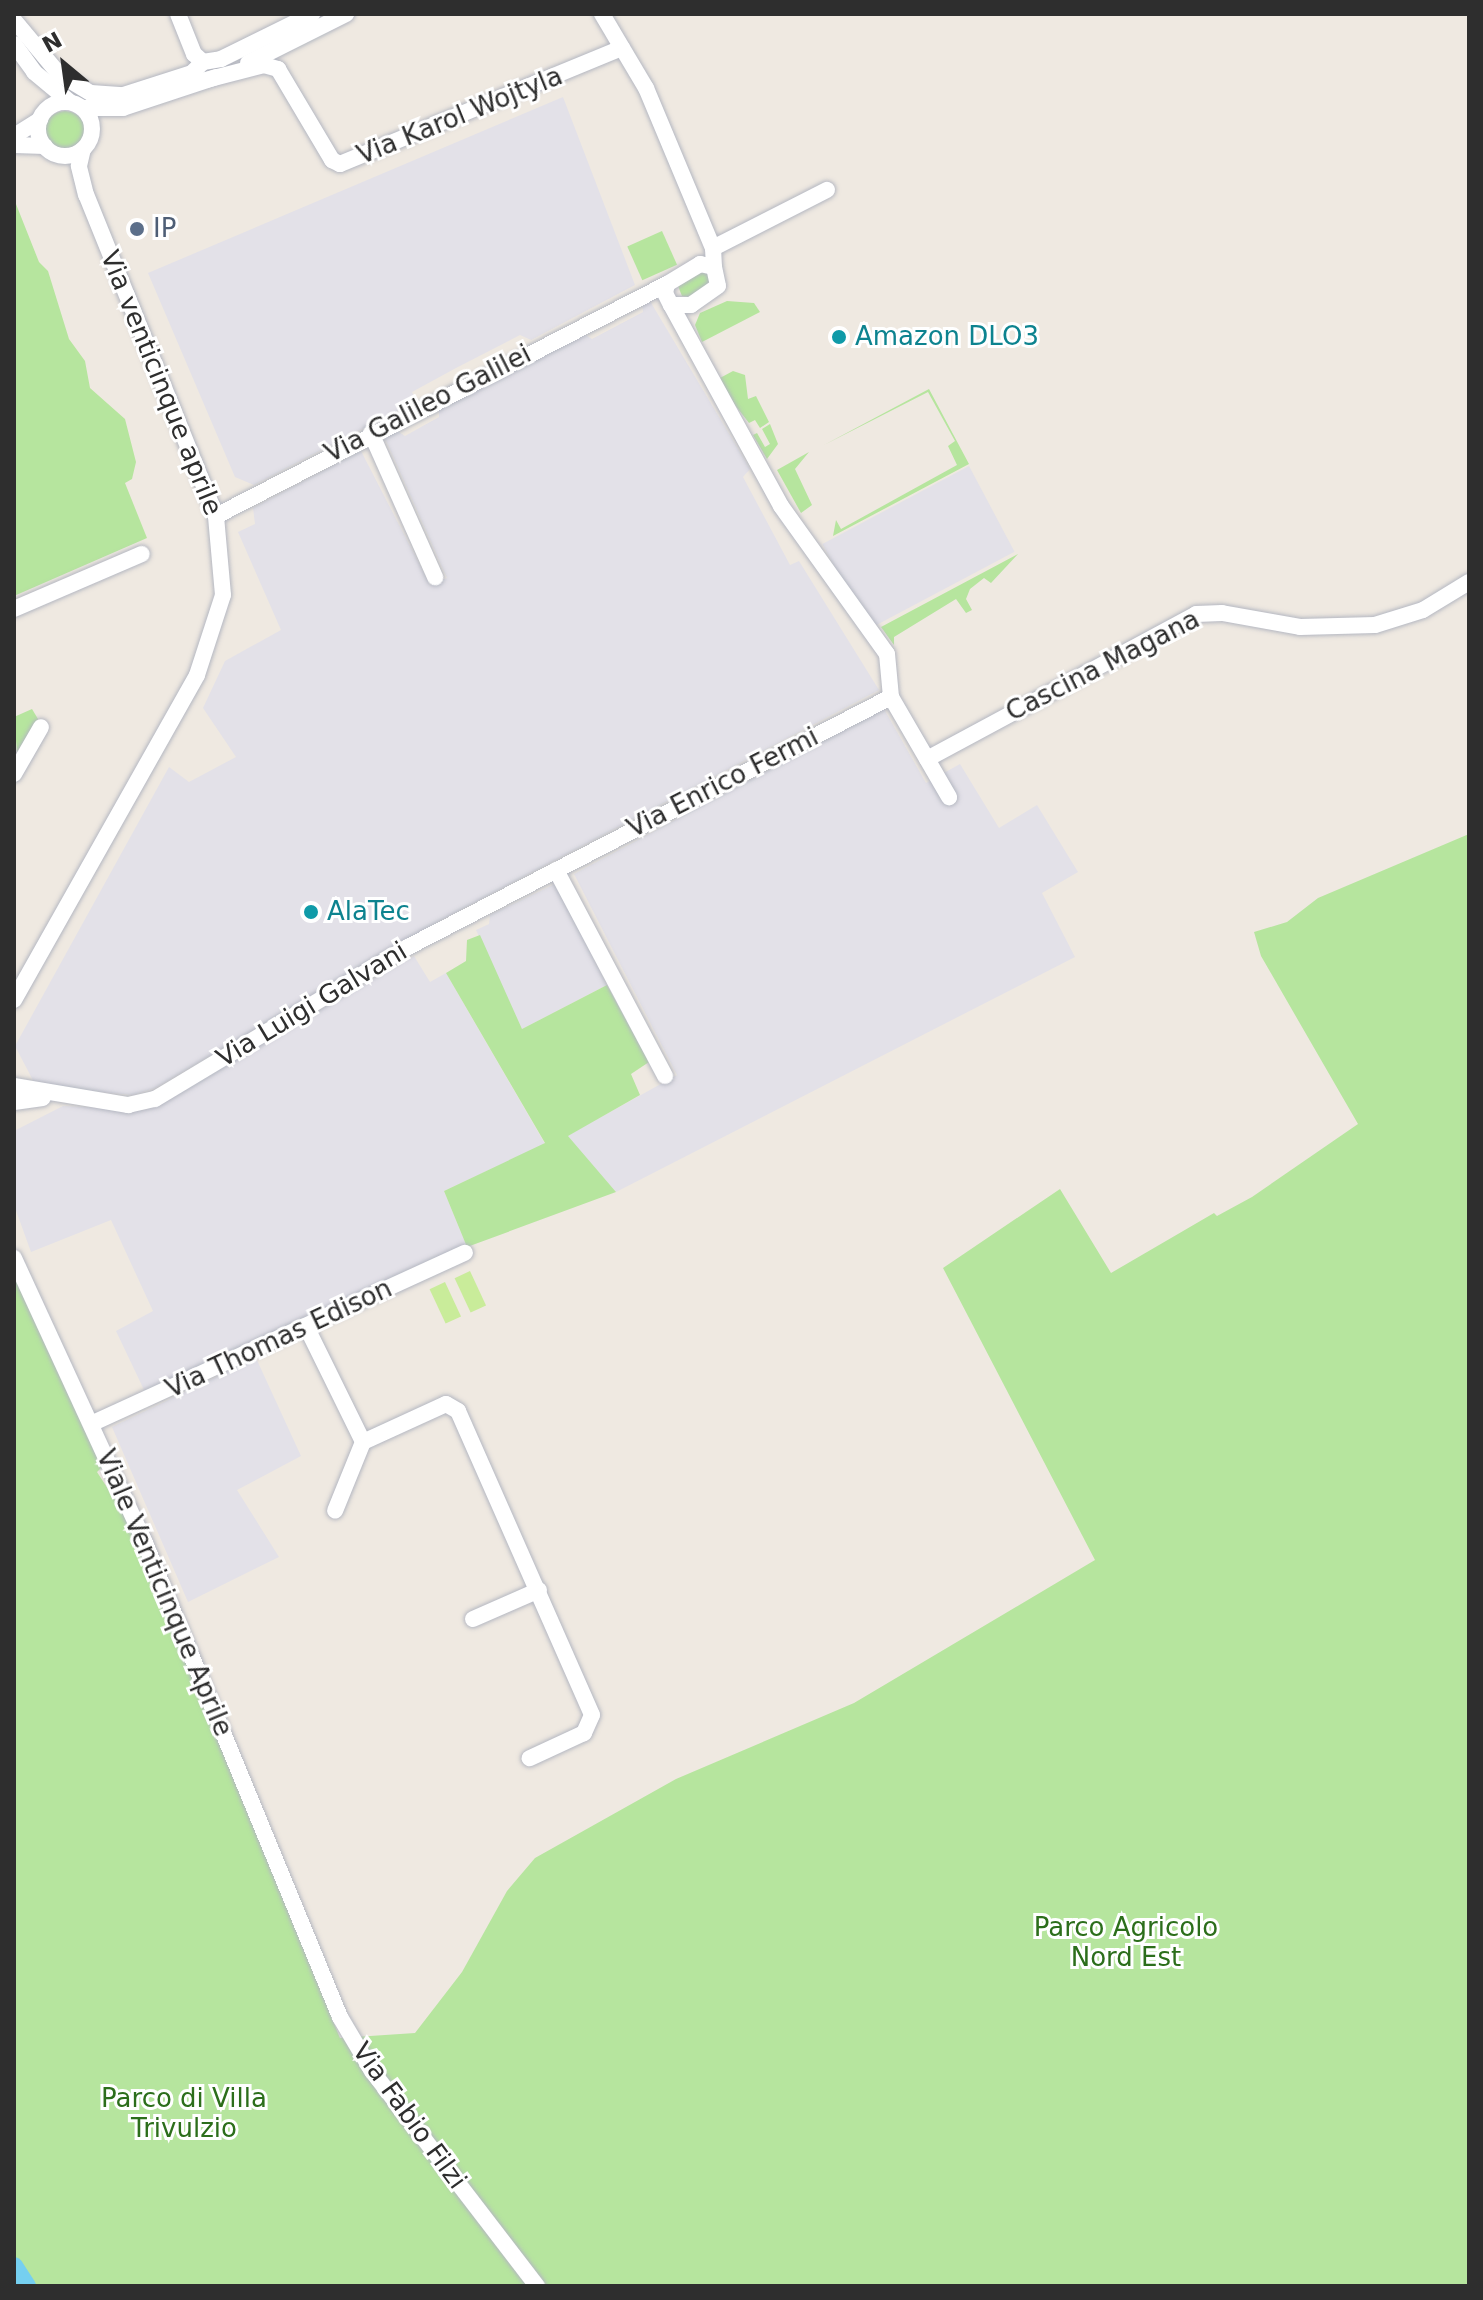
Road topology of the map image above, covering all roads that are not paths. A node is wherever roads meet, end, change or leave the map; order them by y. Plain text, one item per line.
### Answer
1 (178, 14) edge
2 (312, 14) edge
3 (346, 14) edge
4 (602, 14) edge
5 (14, 20) edge
6 (14, 44) edge
7 (622, 48) junction
8 (203, 62) junction
9 (34, 72) junction
10 (206, 80) junction
11 (76, 105) junction
12 (123, 108) junction
13 (41, 117) junction
14 (92, 133) junction
15 (14, 136) edge
16 (14, 145) edge
17 (83, 149) junction
18 (50, 150) junction
19 (827, 190) dead end
20 (86, 195) junction
21 (704, 229) junction
22 (713, 248) junction
23 (695, 267) junction
24 (714, 267) junction
25 (668, 296) junction
26 (691, 305) junction
27 (688, 340) junction
28 (371, 433) junction
29 (216, 516) junction
30 (142, 554) dead end
31 (435, 577) dead end
32 (1469, 582) edge
33 (14, 609) edge
34 (891, 697) junction
35 (41, 727) dead end
36 (927, 759) junction
37 (14, 774) edge
38 (949, 797) dead end
39 (556, 870) junction
40 (38, 961) junction
41 (14, 1000) edge
42 (14, 1013) edge
43 (665, 1076) dead end
44 (14, 1086) edge
45 (61, 1097) junction
46 (14, 1102) edge
47 (465, 1253) dead end
48 (14, 1258) edge
49 (306, 1326) junction
50 (93, 1423) junction
51 (363, 1442) junction
52 (335, 1511) dead end
53 (539, 1590) junction
54 (473, 1619) dead end
55 (530, 1758) dead end
56 (304, 1933) joint
57 (537, 2286) edge

1 - 8 street
2 - 8 street
3 - 10 street
4 - 7 street
5 - 8 street
6 - 9 street
7 - 10 street, Via Karol Wojtyla
7 - 21 street
9 - 11 street
9 - 13 street
10 - 12 street
11 - 12 street
11 - 13 street
11 - 14 street
12 - 14 street
13 - 15 street
13 - 18 street
14 - 17 street
16 - 18 street
17 - 18 street
17 - 20 street, Via venticinque aprile
18 - 20 street, Via venticinque aprile
19 - 22 street
20 - 29 street, Via venticinque aprile
21 - 22 street
21 - 23 street
22 - 24 street
23 - 24 street
23 - 25 street
24 - 26 street
25 - 26 street
25 - 27 street
25 - 28 street, Via Galileo Galilei
26 - 27 street
27 - 34 street
28 - 29 street, Via Galileo Galilei
28 - 31 street
29 - 40 street, Via venticinque aprile
30 - 33 street
32 - 36 street, Cascina Magana
34 - 36 street
34 - 39 street, Via Enrico Fermi
35 - 37 street
36 - 38 street
39 - 43 street
39 - 45 street, Via Luigi Galvani
40 - 41 street, Via venticinque aprile
40 - 42 street, Via venticinque aprile
44 - 45 street, Via Luigi Galvani
45 - 46 street, Via Luigi Galvani
47 - 49 street, Via Thomas Edison
48 - 50 street, Viale Venticinque Aprile
49 - 50 street, Via Thomas Edison
49 - 51 street
50 - 56 street, Viale Venticinque Aprile
51 - 52 street
51 - 53 street
53 - 54 street
53 - 55 street
56 - 57 street, Via Fabio Filzi

